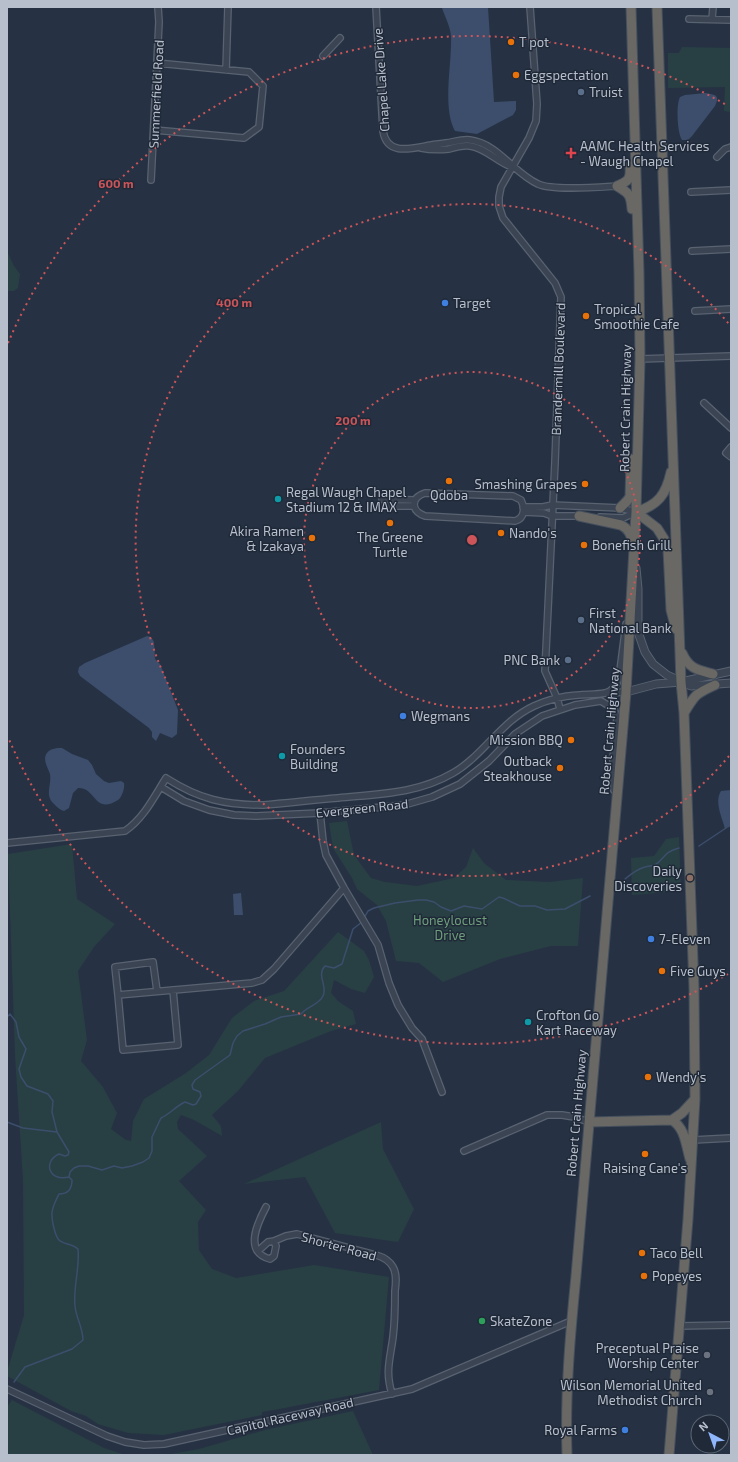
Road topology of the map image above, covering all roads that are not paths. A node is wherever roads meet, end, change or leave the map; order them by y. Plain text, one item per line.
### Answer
1 (158, 7) edge
2 (228, 7) edge
3 (376, 7) edge
4 (530, 7) edge
5 (631, 7) edge
6 (657, 7) edge
7 (712, 7) edge
8 (689, 19) dead end
9 (712, 19) junction
10 (731, 20) edge
11 (340, 38) dead end
12 (323, 56) dead end
13 (633, 63) junction
14 (157, 64) junction
15 (226, 70) junction
16 (154, 130) junction
17 (731, 147) edge
18 (717, 157) dead end
19 (513, 167) junction
20 (151, 180) dead end
21 (617, 186) junction
22 (731, 190) edge
23 (691, 192) dead end
24 (731, 249) edge
25 (692, 251) dead end
26 (640, 273) junction
27 (731, 309) edge
28 (695, 311) dead end
29 (731, 356) edge
30 (669, 358) junction
31 (640, 359) junction
32 (639, 390) junction
33 (704, 403) dead end
34 (731, 428) edge
35 (731, 447) edge
36 (731, 458) edge
37 (673, 460) junction
38 (382, 499) dead end
39 (414, 503) junction
40 (552, 505) junction
41 (382, 506) dead end
42 (620, 508) junction
43 (523, 509) junction
44 (636, 512) junction
45 (552, 516) junction
46 (579, 516) junction
47 (634, 552) junction
48 (633, 578) junction
49 (681, 650) junction
50 (731, 671) edge
51 (713, 674) junction
52 (681, 682) junction
53 (731, 683) edge
54 (715, 685) junction
55 (626, 692) junction
56 (606, 693) junction
57 (557, 698) junction
58 (560, 709) junction
59 (684, 713) junction
60 (160, 787) junction
61 (320, 813) junction
62 (614, 822) junction
63 (7, 843) edge
64 (344, 888) junction
65 (173, 990) junction
66 (157, 991) junction
67 (118, 995) junction
68 (442, 1092) dead end
69 (695, 1099) junction
70 (672, 1120) junction
71 (589, 1122) junction
72 (731, 1138) edge
73 (693, 1140) junction
74 (464, 1151) dead end
75 (692, 1163) junction
76 (266, 1207) dead end
77 (274, 1241) junction
78 (258, 1251) junction
79 (571, 1321) junction
80 (731, 1325) edge
81 (679, 1326) junction
82 (7, 1389) edge
83 (392, 1394) junction
84 (567, 1455) edge
85 (669, 1455) edge

1 - 14 street, Summerfield Road
2 - 15 street
3 - 19 street, Chapel Lake Drive
4 - 19 street, Brandermill Boulevard
5 - 13 highway, Robert Crain Highway
6 - 30 highway
7 - 9 street
8 - 9 street
9 - 10 street
11 - 12 street
13 - 21 highway
13 - 26 highway, Robert Crain Highway
14 - 15 street
14 - 16 street, Summerfield Road
15 - 16 street
16 - 20 street, Summerfield Road
17 - 18 street
19 - 21 street, Chapel Lake Drive
19 - 40 street, Brandermill Boulevard
21 - 26 highway
22 - 23 street
24 - 25 street
26 - 31 highway, Robert Crain Highway
27 - 28 street
29 - 30 street
30 - 31 street
30 - 37 highway
31 - 32 highway, Robert Crain Highway
32 - 42 highway
32 - 44 highway, Robert Crain Highway
33 - 34 street
35 - 36 street
37 - 44 highway
37 - 49 highway
38 - 39 street
39 - 41 street
39 - 43 street
39 - 43 street
40 - 42 street
40 - 43 street
40 - 45 street, Brandermill Boulevard
42 - 44 street
43 - 45 street
44 - 46 street
44 - 47 highway, Robert Crain Highway
44 - 49 highway
45 - 46 street
45 - 57 street, Brandermill Boulevard
46 - 47 highway
47 - 48 highway, Robert Crain Highway
47 - 52 street
48 - 55 highway, Robert Crain Highway
48 - 56 street
49 - 51 highway
49 - 52 highway
50 - 51 street
51 - 52 street
52 - 54 street
52 - 55 street
52 - 59 highway
53 - 54 street
54 - 59 highway
55 - 56 street, Evergreen Road
55 - 62 highway, Robert Crain Highway
56 - 57 street, Evergreen Road
57 - 58 street, Brandermill Boulevard
57 - 60 street, Evergreen Road
58 - 61 street, Evergreen Road
58 - 62 street, Evergreen Road
59 - 69 highway
60 - 61 street, Evergreen Road
60 - 63 street, Evergreen Road
61 - 64 street
62 - 71 highway, Robert Crain Highway
64 - 65 street
64 - 68 street
65 - 66 street
65 - 67 street
66 - 67 street
66 - 67 street
69 - 70 highway
69 - 73 highway
70 - 71 highway
70 - 75 highway
71 - 74 street
71 - 79 highway, Robert Crain Highway
72 - 73 street
73 - 75 highway
75 - 81 highway
76 - 78 street
77 - 78 street, Shorter Road
77 - 78 street
77 - 83 street, Shorter Road
79 - 83 street, Capitol Raceway Road
79 - 84 highway, Robert Crain Highway
80 - 81 street
81 - 85 highway
82 - 83 street, Capitol Raceway Road

